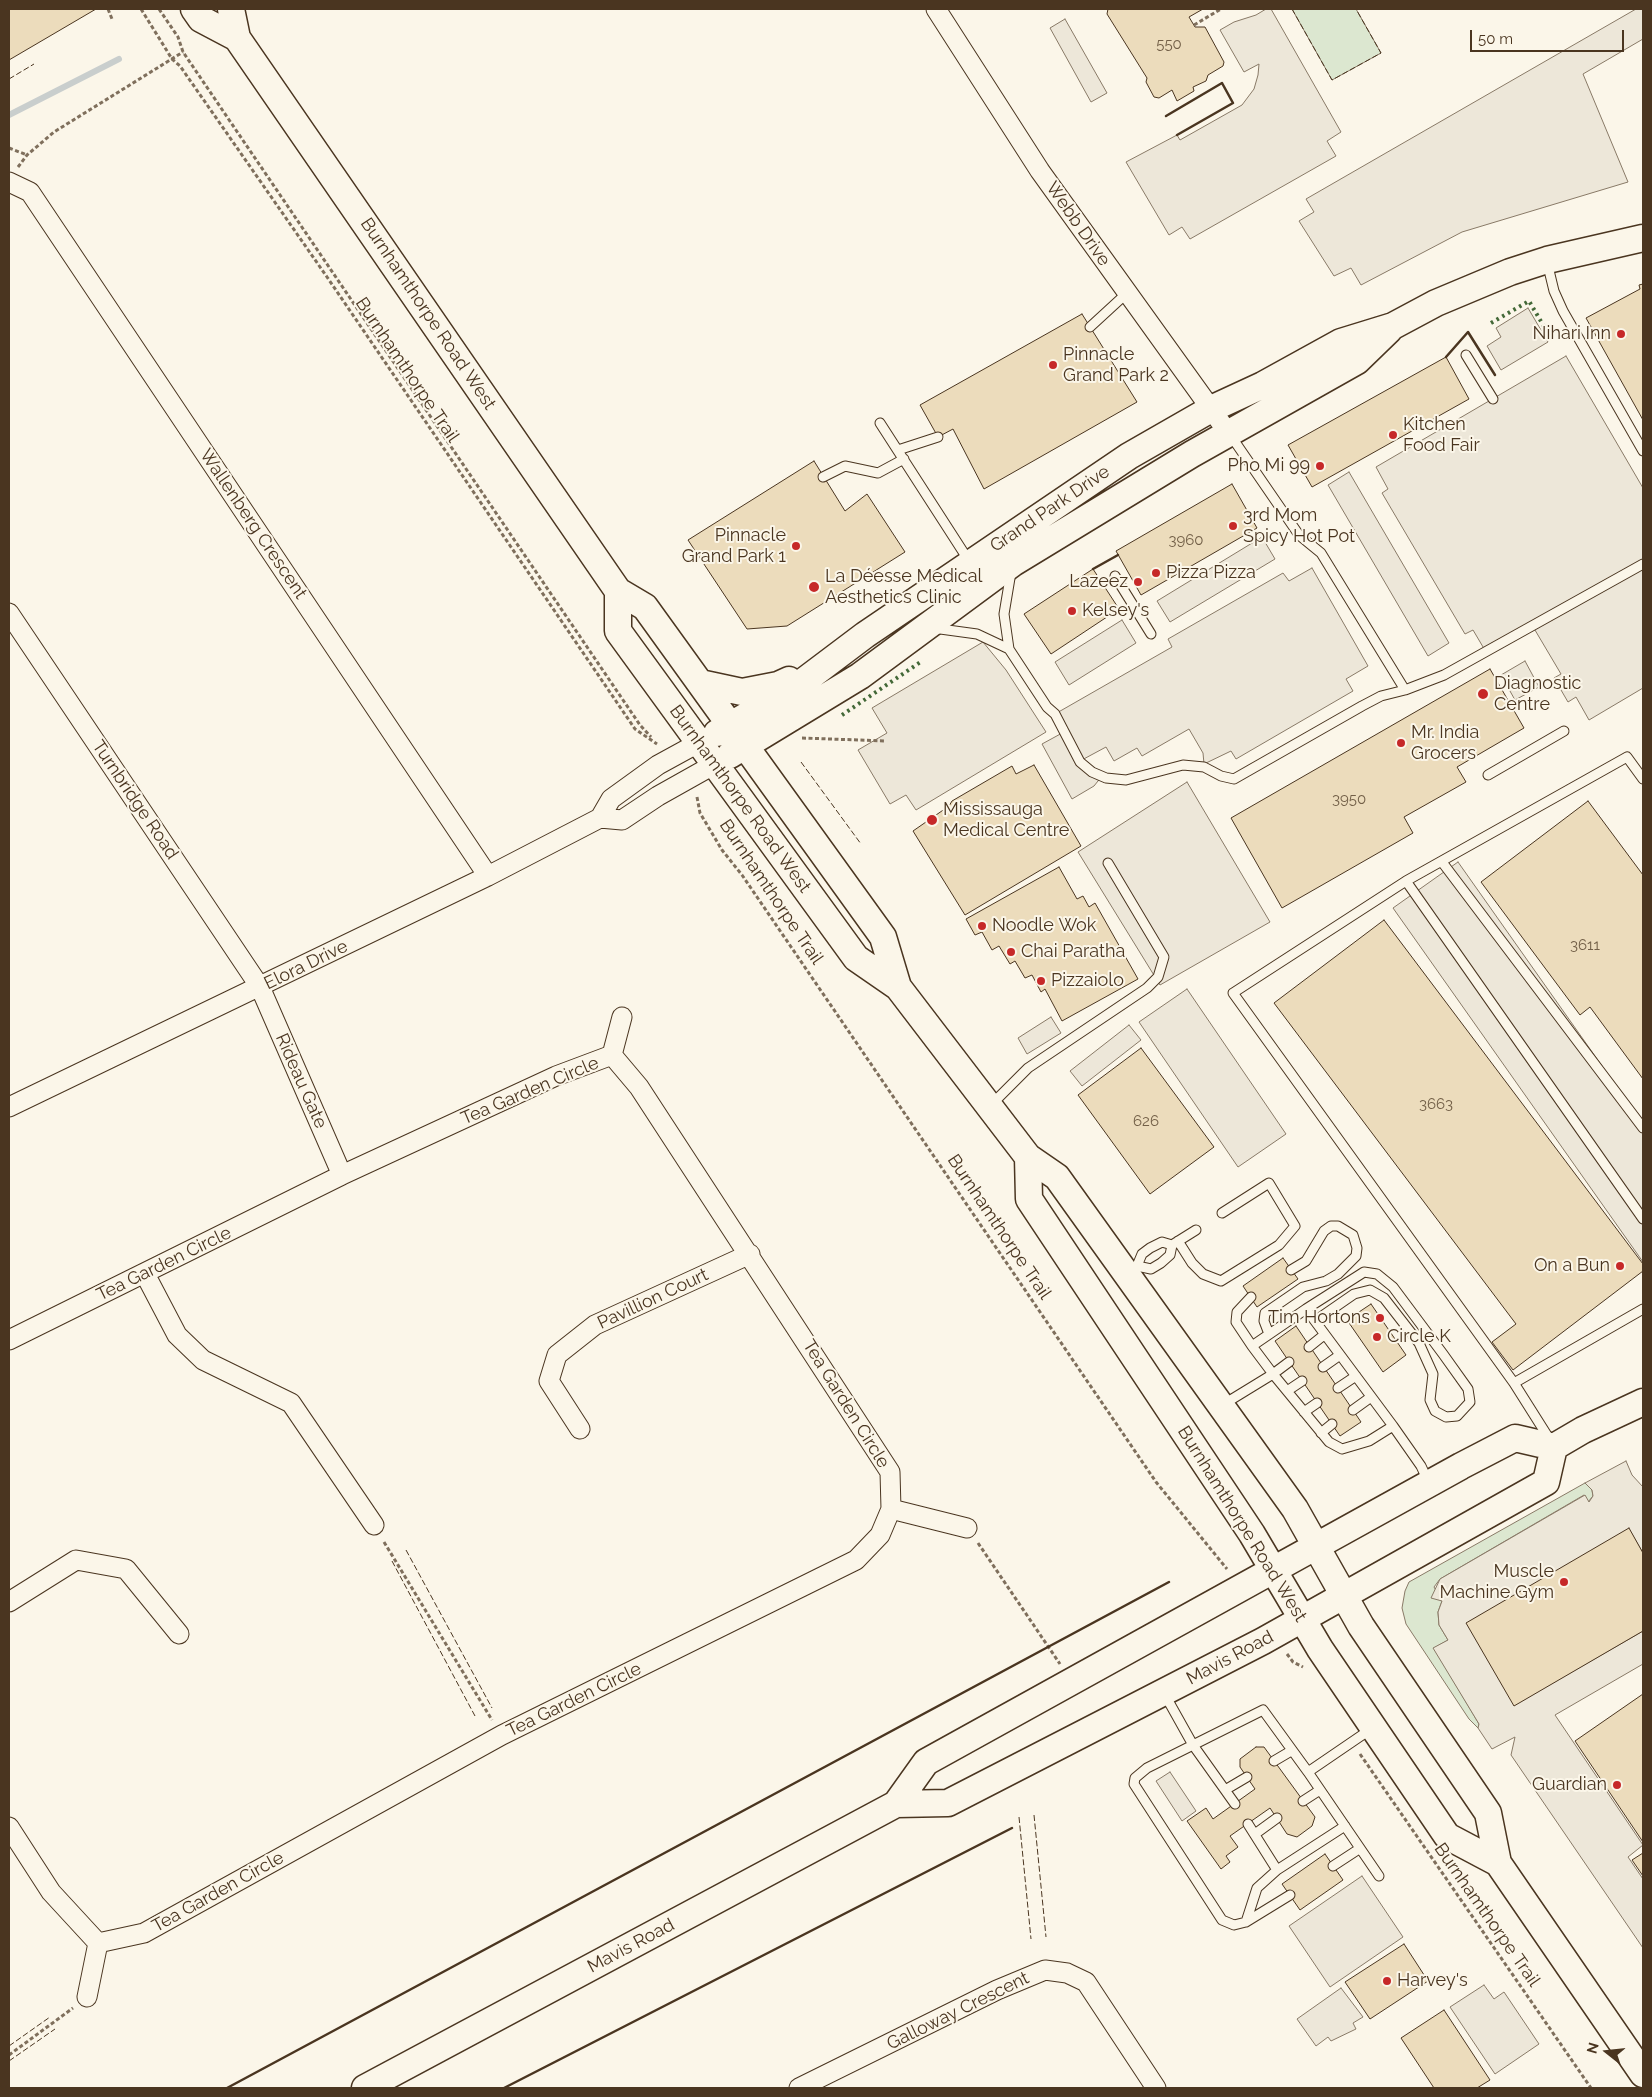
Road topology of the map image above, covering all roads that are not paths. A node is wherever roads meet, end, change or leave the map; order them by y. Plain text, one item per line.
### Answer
1 (194, 9) edge
2 (231, 9) edge
3 (936, 9) edge
4 (237, 38) junction
5 (9, 182) edge
6 (1643, 238) edge
7 (1547, 260) junction
8 (1127, 293) junction
9 (1393, 326) junction
10 (1090, 327) dead end
11 (1466, 356) dead end
12 (1493, 399) dead end
13 (1211, 409) junction
14 (880, 423) dead end
15 (1229, 434) junction
16 (938, 437) dead end
17 (898, 450) junction
18 (1643, 450) edge
19 (904, 459) junction
20 (823, 477) dead end
21 (1013, 562) junction
22 (971, 563) junction
23 (1643, 564) edge
24 (1115, 576) dead end
25 (618, 591) junction
26 (9, 614) edge
27 (926, 628) junction
28 (1151, 634) dead end
29 (865, 635) junction
30 (1009, 649) junction
31 (700, 683) junction
32 (1405, 690) junction
33 (1564, 731) dead end
34 (738, 736) junction
35 (700, 742) junction
36 (715, 764) junction
37 (1488, 774) dead end
38 (1643, 779) edge
39 (600, 818) junction
40 (1442, 862) junction
41 (1108, 863) dead end
42 (488, 876) junction
43 (1406, 881) junction
44 (260, 987) junction
45 (898, 987) junction
46 (622, 1017) dead end
47 (612, 1056) junction
48 (10, 1103) edge
49 (990, 1106) junction
50 (1643, 1128) edge
51 (1028, 1157) junction
52 (342, 1175) junction
53 (1222, 1212) dead end
54 (1643, 1219) edge
55 (1196, 1230) dead end
56 (1175, 1243) junction
57 (750, 1254) junction
58 (1132, 1269) junction
59 (1291, 1270) dead end
60 (145, 1274) junction
61 (1251, 1297) dead end
62 (1306, 1309) junction
63 (1643, 1309) edge
64 (1315, 1321) junction
65 (1269, 1334) junction
66 (1324, 1335) junction
67 (9, 1340) edge
68 (1252, 1346) junction
69 (1309, 1347) dead end
70 (1340, 1355) junction
71 (1290, 1362) dead end
72 (1323, 1367) dead end
73 (1273, 1374) junction
74 (1356, 1376) junction
75 (1302, 1381) dead end
76 (1514, 1383) junction
77 (1338, 1388) dead end
78 (1287, 1391) junction
79 (1371, 1397) junction
80 (1643, 1402) edge
81 (1317, 1403) dead end
82 (1221, 1406) junction
83 (1353, 1410) dead end
84 (1304, 1412) junction
85 (1332, 1424) dead end
86 (1393, 1426) junction
87 (580, 1429) dead end
88 (1321, 1433) junction
89 (1554, 1447) junction
90 (1429, 1483) junction
91 (891, 1510) junction
92 (374, 1525) road end
93 (967, 1528) road end
94 (1316, 1546) junction
95 (1273, 1570) junction
96 (1344, 1596) junction
97 (9, 1602) edge
98 (1302, 1619) junction
99 (179, 1634) dead end
100 (1164, 1693) junction
101 (1373, 1728) junction
102 (1193, 1745) junction
103 (1291, 1751) junction
104 (1274, 1761) dead end
105 (1308, 1772) junction
106 (1247, 1777) dead end
107 (1225, 1790) junction
108 (1320, 1790) junction
109 (1304, 1801) dead end
110 (896, 1804) junction
111 (1235, 1804) dead end
112 (1277, 1818) dead end
113 (1248, 1824) dead end
114 (1345, 1826) junction
115 (9, 1827) edge
116 (1255, 1834) junction
117 (1359, 1849) junction
118 (1498, 1863) junction
119 (1333, 1866) dead end
120 (1277, 1870) junction
121 (1380, 1876) dead end
122 (1290, 1895) dead end
123 (1246, 1922) junction
124 (98, 1943) junction
125 (87, 1997) road end
126 (1643, 2074) edge
127 (365, 2088) edge
128 (799, 2088) edge
129 (1156, 2088) edge

1 - 4 main road, Burnhamthorpe Road West
2 - 4 main road, Burnhamthorpe Road West
3 - 8 street, Webb Drive
4 - 25 main road, Burnhamthorpe Road West
5 - 42 street, Wallenberg Crescent
6 - 7 main road, Grand Park Drive
7 - 9 main road, Grand Park Drive
7 - 18 lane
8 - 10 lane
8 - 13 street, Webb Drive
9 - 13 main road, Grand Park Drive
9 - 15 main road, Grand Park Drive
11 - 12 lane
13 - 15 street, Webb Drive
13 - 22 main road, Grand Park Drive
14 - 17 lane
15 - 21 main road, Grand Park Drive
15 - 32 lane
16 - 17 lane
17 - 19 lane
19 - 20 lane
19 - 22 lane
21 - 27 main road, Grand Park Drive
21 - 30 lane
22 - 29 main road, Grand Park Drive
23 - 32 lane
24 - 28 lane
25 - 31 main road, Burnhamthorpe Road West
25 - 35 main road, Burnhamthorpe Road West
26 - 44 street, Turnbridge Road
27 - 30 lane
27 - 34 main road, Grand Park Drive
29 - 31 main road
29 - 34 main road, Grand Park Drive
30 - 32 lane
31 - 34 main road, Burnhamthorpe Road West
33 - 37 lane
34 - 35 main road, Grand Park Drive
34 - 36 main road, Grand Park Drive
34 - 45 main road, Burnhamthorpe Road West
35 - 36 main road, Burnhamthorpe Road West
35 - 39 street, Elora Drive
36 - 39 street, Elora Drive
36 - 45 main road, Burnhamthorpe Road West
38 - 40 lane
39 - 42 street, Elora Drive
40 - 43 lane
40 - 50 lane
41 - 49 lane
42 - 44 street, Elora Drive
43 - 54 lane
43 - 76 lane
44 - 48 street, Elora Drive
44 - 52 street, Rideau Gate
45 - 49 main road, Burnhamthorpe Road West
46 - 47 street
47 - 52 street, Tea Garden Circle
47 - 57 street, Tea Garden Circle
49 - 51 main road, Burnhamthorpe Road West
51 - 58 main road, Burnhamthorpe Road West
51 - 95 main road, Burnhamthorpe Road West
52 - 60 street, Tea Garden Circle
53 - 56 lane
55 - 56 lane
56 - 58 lane
56 - 58 lane
57 - 87 street, Pavillion Court
57 - 91 street, Tea Garden Circle
58 - 82 main road, Burnhamthorpe Road West
59 - 65 lane
60 - 67 street, Tea Garden Circle
60 - 92 street
61 - 68 lane
62 - 64 lane
62 - 64 lane
62 - 65 lane
63 - 76 lane
64 - 66 lane
65 - 68 lane
66 - 69 lane
66 - 70 lane
68 - 73 lane
70 - 72 lane
70 - 74 lane
71 - 73 lane
73 - 78 lane
73 - 82 lane
74 - 77 lane
74 - 79 lane
75 - 78 lane
76 - 89 lane
78 - 84 lane
79 - 83 lane
79 - 86 lane
80 - 89 main road
81 - 84 lane
82 - 94 main road, Burnhamthorpe Road West
84 - 88 lane
85 - 88 lane
86 - 88 lane
86 - 90 lane
89 - 90 main road, Mavis Road
89 - 96 main road, Mavis Road
90 - 94 main road, Mavis Road
91 - 93 street
91 - 124 street, Tea Garden Circle
94 - 95 main road, Mavis Road
94 - 96 main road, Burnhamthorpe Road West
95 - 98 main road, Burnhamthorpe Road West
95 - 110 main road, Mavis Road
96 - 98 main road, Mavis Road
96 - 118 main road, Burnhamthorpe Road West
97 - 99 street
98 - 100 main road, Mavis Road
98 - 101 main road, Burnhamthorpe Road West
100 - 102 lane
100 - 110 main road, Mavis Road
101 - 105 lane
101 - 118 main road, Burnhamthorpe Road West
102 - 103 lane
102 - 107 lane
102 - 123 lane
103 - 104 lane
103 - 105 lane
105 - 108 lane
106 - 107 lane
107 - 111 lane
108 - 109 lane
108 - 114 lane
110 - 127 main road, Mavis Road
112 - 116 lane
113 - 116 lane
114 - 117 lane
114 - 120 lane
115 - 124 street
116 - 120 lane
117 - 119 lane
117 - 121 lane
118 - 126 main road, Burnhamthorpe Road West
120 - 123 lane
122 - 123 lane
124 - 125 street
128 - 129 street, Galloway Crescent

